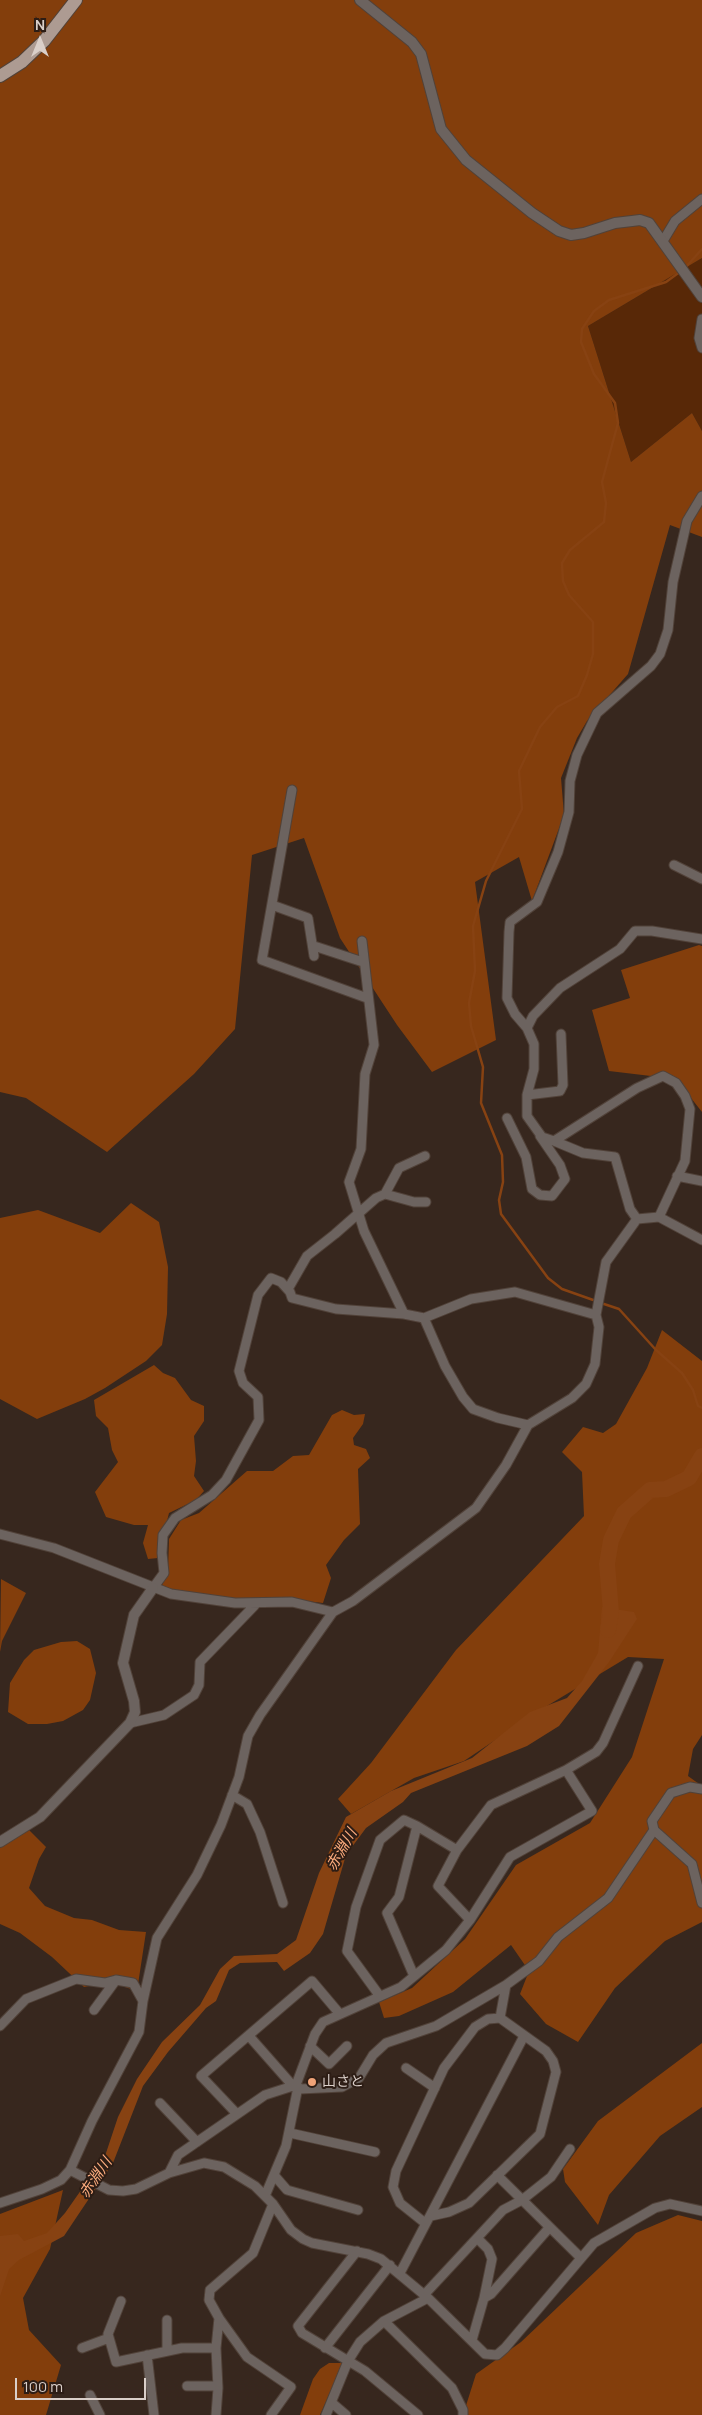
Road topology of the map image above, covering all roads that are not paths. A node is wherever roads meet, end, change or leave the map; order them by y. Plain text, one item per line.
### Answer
1 (76, 0) edge
2 (360, 0) edge
3 (0, 76) edge
4 (702, 199) edge
5 (663, 241) junction
6 (702, 297) edge
7 (702, 319) edge
8 (702, 348) edge
9 (702, 496) edge
10 (292, 790) dead end
11 (674, 865) dead end
12 (702, 879) edge
13 (272, 905) junction
14 (702, 939) edge
15 (362, 941) dead end
16 (314, 946) junction
17 (314, 956) dead end
18 (363, 962) junction
19 (367, 998) junction
20 (527, 1028) junction
21 (562, 1034) dead end
22 (527, 1095) junction
23 (507, 1118) dead end
24 (540, 1135) junction
25 (554, 1142) junction
26 (425, 1156) dead end
27 (677, 1176) junction
28 (702, 1181) edge
29 (384, 1194) junction
30 (426, 1202) dead end
31 (359, 1213) junction
32 (660, 1217) junction
33 (638, 1219) junction
34 (702, 1240) edge
35 (288, 1289) junction
36 (596, 1313) junction
37 (404, 1314) junction
38 (424, 1318) junction
39 (528, 1425) junction
40 (0, 1534) edge
41 (153, 1588) junction
42 (256, 1604) junction
43 (333, 1612) junction
44 (638, 1666) dead end
45 (130, 1723) junction
46 (566, 1770) junction
47 (702, 1789) edge
48 (232, 1795) junction
49 (417, 1826) junction
50 (654, 1830) junction
51 (0, 1842) edge
52 (457, 1850) junction
53 (283, 1903) dead end
54 (702, 1903) edge
55 (470, 1920) junction
56 (414, 1976) junction
57 (116, 1980) junction
58 (506, 1984) junction
59 (379, 1995) junction
60 (142, 2002) junction
61 (94, 2010) dead end
62 (339, 2013) junction
63 (500, 2018) junction
64 (0, 2026) edge
65 (249, 2036) junction
66 (524, 2036) junction
67 (310, 2046) junction
68 (347, 2046) dead end
69 (406, 2068) dead end
70 (296, 2086) junction
71 (435, 2088) junction
72 (160, 2103) dead end
73 (237, 2114) junction
74 (290, 2133) junction
75 (197, 2142) junction
76 (570, 2149) dead end
77 (375, 2152) dead end
78 (70, 2170) junction
79 (170, 2173) junction
80 (274, 2175) junction
81 (497, 2175) junction
82 (265, 2196) junction
83 (522, 2200) junction
84 (0, 2202) edge
85 (274, 2204) junction
86 (358, 2210) dead end
87 (702, 2211) edge
88 (428, 2219) junction
89 (549, 2228) junction
90 (477, 2238) junction
91 (357, 2251) junction
92 (580, 2257) junction
93 (390, 2265) junction
94 (400, 2273) junction
95 (426, 2296) junction
96 (484, 2298) junction
97 (121, 2301) dead end
98 (220, 2318) junction
99 (167, 2320) dead end
100 (384, 2321) junction
101 (110, 2338) junction
102 (472, 2340) junction
103 (82, 2348) dead end
104 (216, 2348) junction
105 (325, 2348) junction
106 (167, 2351) junction
107 (147, 2355) junction
108 (348, 2361) junction
109 (187, 2386) dead end
110 (218, 2386) junction
111 (90, 2395) dead end
112 (332, 2403) junction
113 (100, 2415) edge
114 (154, 2415) edge
115 (216, 2415) edge
116 (271, 2415) edge
117 (326, 2415) edge
118 (346, 2415) edge
119 (418, 2415) edge
120 (463, 2415) edge

1 - 3 main road
2 - 5 street
4 - 5 street
5 - 6 street
7 - 8 street
9 - 20 street
10 - 13 street
11 - 12 street
13 - 16 street
13 - 19 street
14 - 20 street
15 - 18 street
16 - 17 street
16 - 18 street
18 - 19 street
19 - 31 street
20 - 22 street
21 - 22 street
22 - 24 street
23 - 24 street
24 - 25 street
25 - 27 street
25 - 33 street
26 - 29 street
27 - 28 street
27 - 32 street
29 - 30 street
29 - 31 street
31 - 35 street
31 - 37 street
32 - 33 street
32 - 34 street
33 - 36 street
35 - 37 street
35 - 41 street
36 - 38 street
36 - 39 street
37 - 38 street
38 - 39 street
39 - 43 street
40 - 41 street
41 - 42 street
41 - 45 street
42 - 43 street
42 - 45 street
43 - 48 street
44 - 46 street
45 - 51 street
46 - 52 street
46 - 55 street
47 - 50 street
48 - 53 street
48 - 60 street
49 - 52 street
49 - 56 street
49 - 59 street
50 - 54 street
50 - 58 street
52 - 55 street
55 - 56 street
56 - 59 street
57 - 60 street
57 - 61 street
57 - 64 street
58 - 63 street
58 - 70 street
59 - 62 street
60 - 78 street
62 - 65 street
62 - 67 street
63 - 66 street
63 - 71 street
65 - 70 street
65 - 73 street
66 - 81 street
66 - 88 street
67 - 68 street
67 - 70 street
69 - 71 street
70 - 73 street
70 - 74 street
71 - 88 street
72 - 75 street
73 - 75 street
74 - 77 street
74 - 80 street
75 - 79 street
76 - 83 street
78 - 79 street
78 - 84 street
79 - 82 street
80 - 82 street
80 - 86 street
81 - 83 street
81 - 88 street
82 - 85 street
83 - 89 street
83 - 90 street
85 - 91 street
85 - 98 street
87 - 92 street
88 - 94 street
89 - 92 street
89 - 96 street
90 - 95 street
90 - 96 street
91 - 93 street
91 - 105 street
92 - 102 street
93 - 94 street
93 - 105 street
94 - 95 street
95 - 100 street
95 - 102 street
96 - 102 street
97 - 101 street
98 - 104 street
98 - 116 street
99 - 106 street
100 - 108 street
100 - 120 street
101 - 103 street
101 - 107 street
104 - 106 street
104 - 110 street
105 - 108 street
106 - 107 street
107 - 114 street
108 - 112 street
108 - 119 street
109 - 110 street
110 - 115 street
111 - 113 street
112 - 117 street
112 - 118 street

